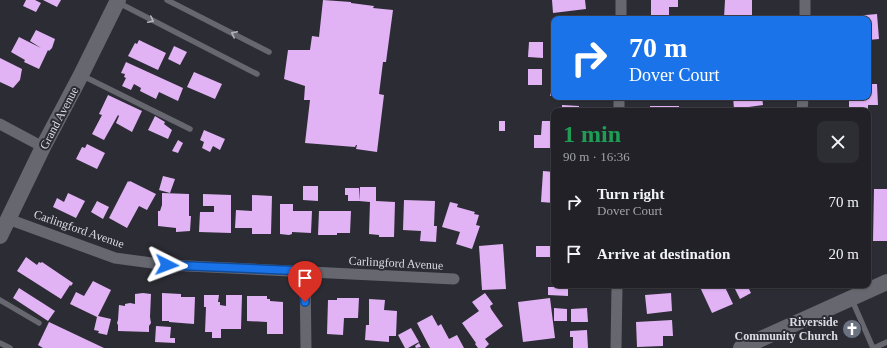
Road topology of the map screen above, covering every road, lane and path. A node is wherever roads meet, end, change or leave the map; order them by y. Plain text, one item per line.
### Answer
1 (167, 0) edge
2 (621, 0) edge
3 (805, 0) edge
4 (117, 1) edge
5 (621, 16) edge
6 (804, 16) edge
7 (269, 52) dead end
8 (257, 74) dead end
9 (81, 75) junction
10 (0, 124) edge
11 (190, 130) dead end
12 (43, 147) junction
13 (8, 219) junction
14 (0, 236) edge
15 (305, 271) junction
16 (454, 279) dead end
17 (887, 282) edge
18 (617, 288) edge
19 (851, 298) junction
20 (0, 300) edge
21 (39, 323) dead end
22 (887, 342) edge
23 (0, 343) edge
24 (10, 348) edge
25 (306, 348) edge
26 (616, 348) edge
27 (741, 348) edge
28 (874, 348) edge

7 -> 1 lane
2 - 5 street
3 - 6 street
4 -> 8 lane
4 - 9 street, Grand Avenue
9 - 11 lane
9 - 12 street, Grand Avenue
10 - 12 street
12 - 13 street, Grand Avenue
13 - 14 street, Grand Avenue
13 - 15 street, Carlingford Avenue
15 - 16 street, Carlingford Avenue
15 - 25 street
17 - 19 street
18 - 26 street
19 - 27 street
19 - 28 lane
20 - 21 lane
22 - 28 lane
23 - 24 lane

